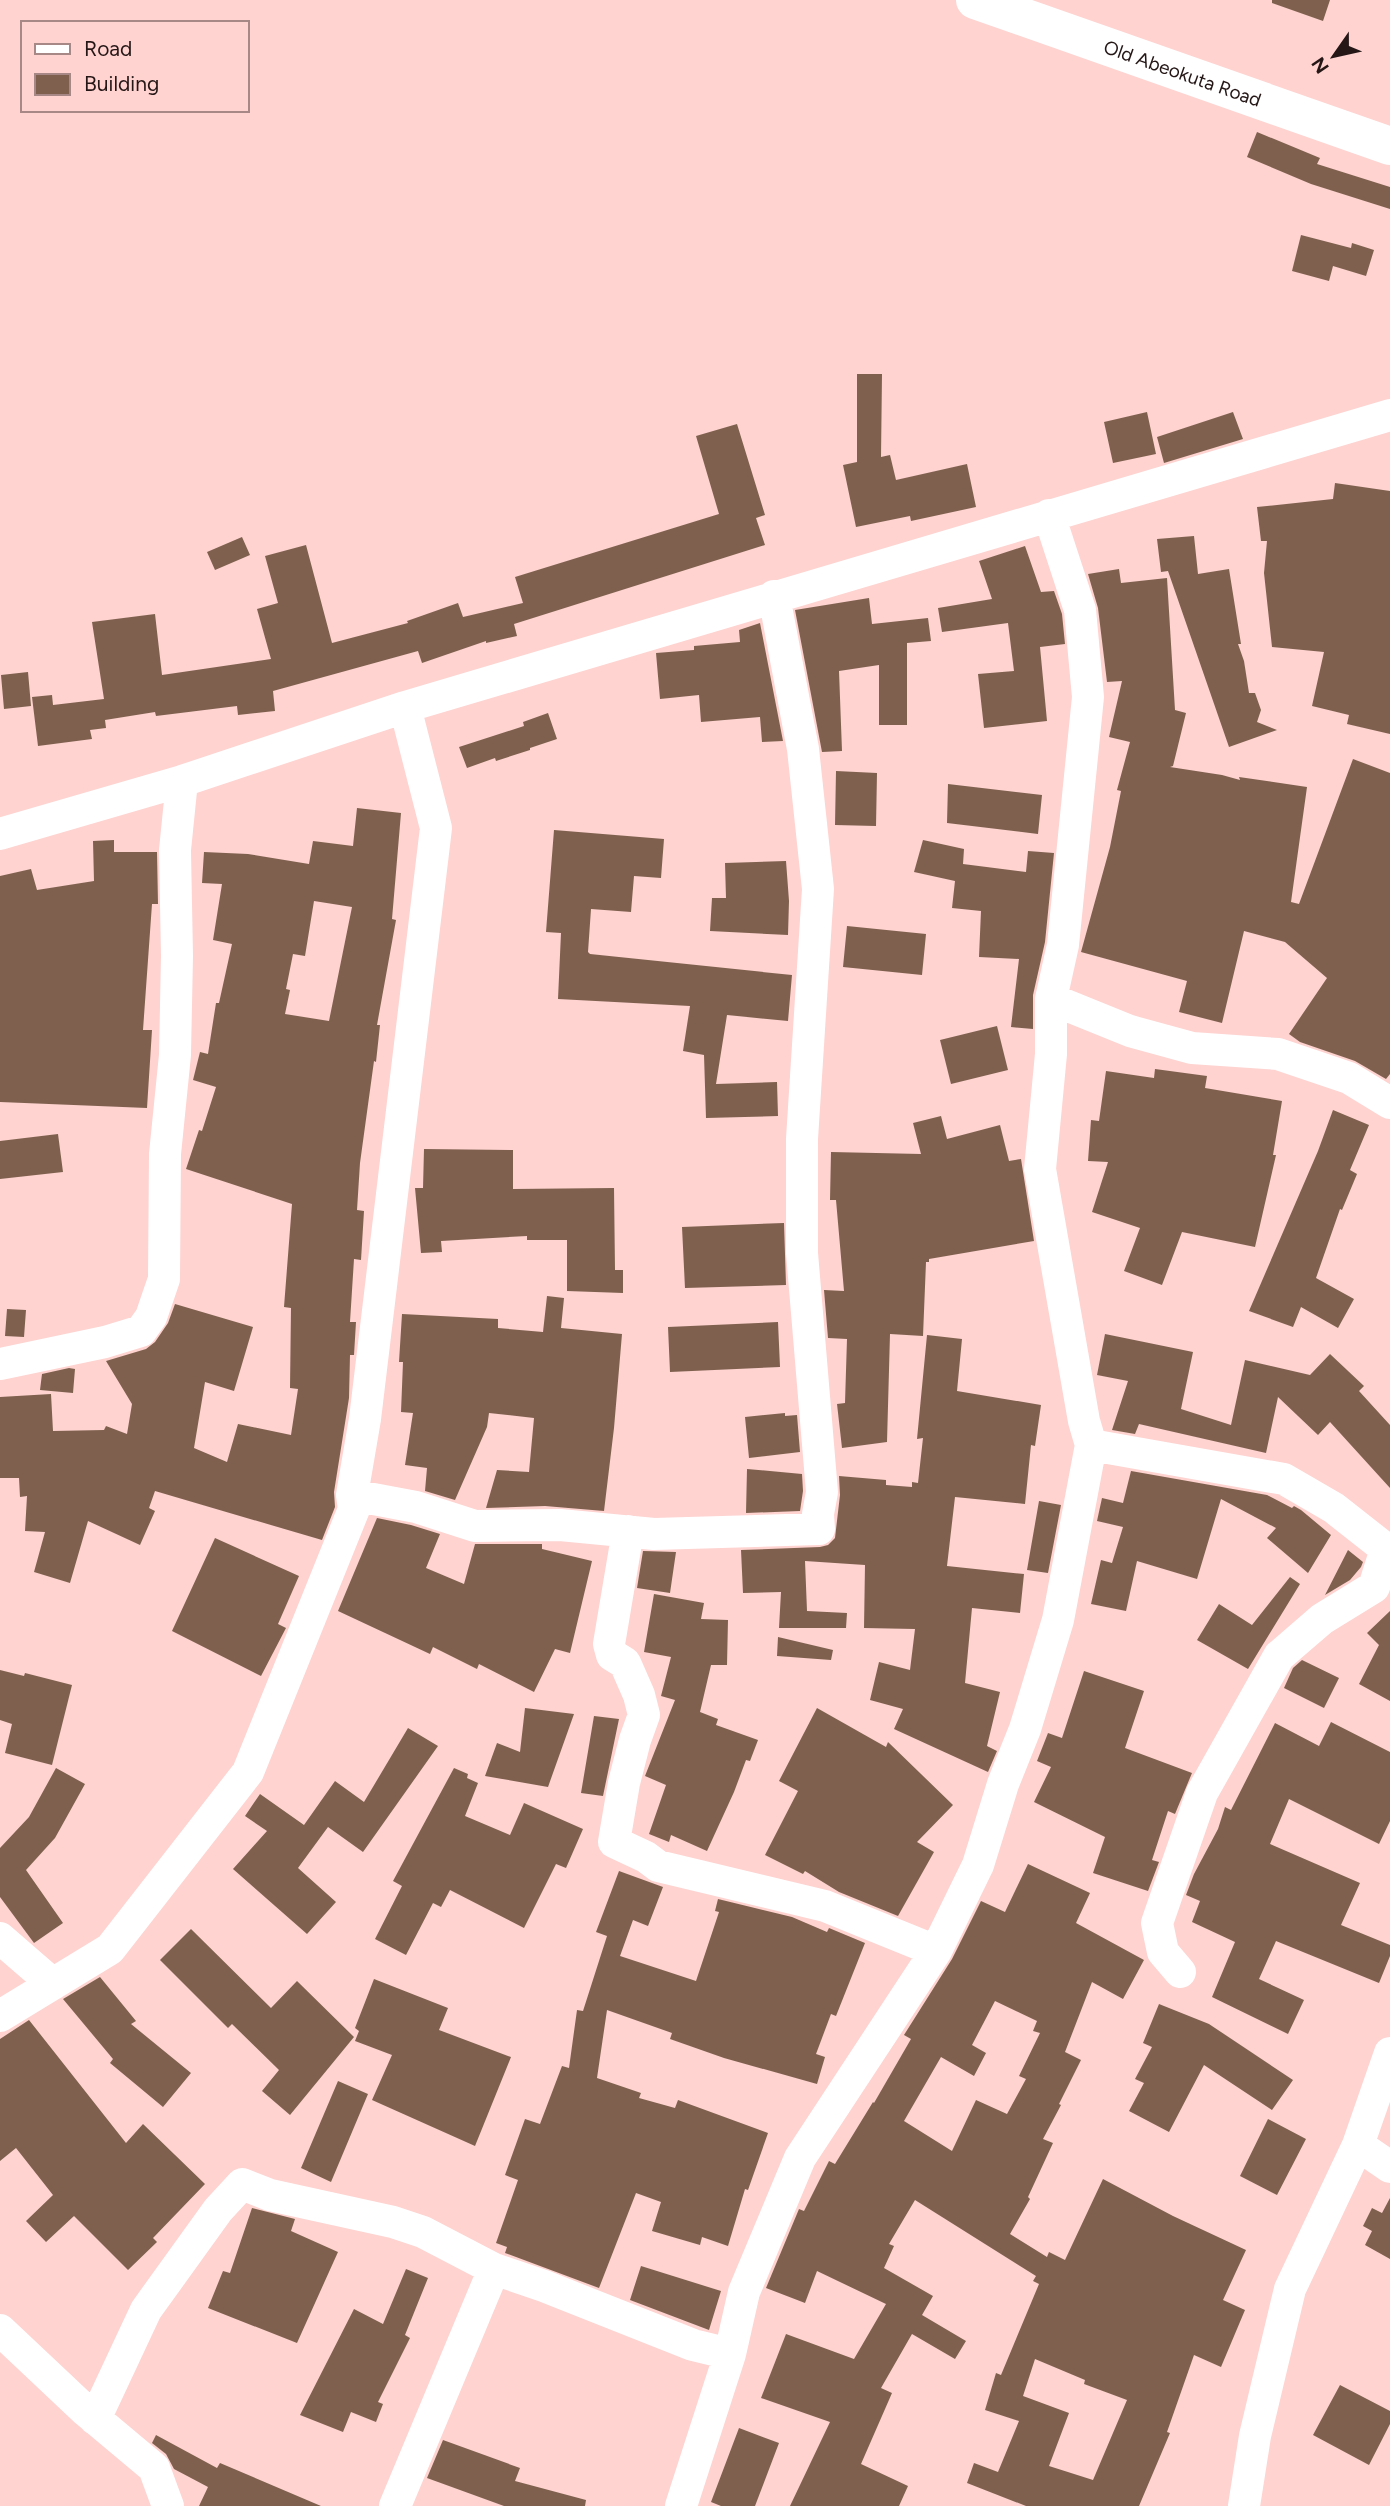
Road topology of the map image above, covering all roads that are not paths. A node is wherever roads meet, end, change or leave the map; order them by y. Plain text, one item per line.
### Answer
1 (975, 0) edge
2 (1390, 146) edge
3 (1390, 415) edge
4 (1049, 515) junction
5 (774, 596) junction
6 (405, 707) junction
7 (182, 781) junction
8 (0, 834) edge
9 (1051, 999) junction
10 (1390, 1103) edge
11 (0, 1364) edge
12 (1091, 1446) junction
13 (352, 1495) junction
14 (628, 1531) junction
15 (1382, 1592) edge
16 (0, 1938) edge
17 (936, 1951) junction
18 (1180, 1972) dead end
19 (53, 1984) junction
20 (0, 2016) edge
21 (1390, 2053) edge
22 (1358, 2145) junction
23 (1390, 2167) edge
24 (494, 2269) junction
25 (0, 2330) edge
26 (730, 2354) junction
27 (95, 2419) junction
28 (682, 2505) edge
29 (168, 2506) edge
30 (395, 2506) edge
31 (1244, 2506) edge

1 - 2 highway, Old Abeokuta Road
3 - 4 street
4 - 5 street
4 - 9 street
5 - 6 street
5 - 14 street
6 - 7 street
6 - 13 street
7 - 8 street
7 - 11 street
9 - 10 street
9 - 12 street
12 - 15 street
12 - 17 street
13 - 14 street
13 - 19 street
14 - 17 street
15 - 18 street
16 - 19 street
17 - 26 street
19 - 20 street
21 - 22 street
22 - 23 street
22 - 31 street
24 - 26 street
24 - 27 street
24 - 30 street
25 - 27 street
26 - 28 street
27 - 29 street

